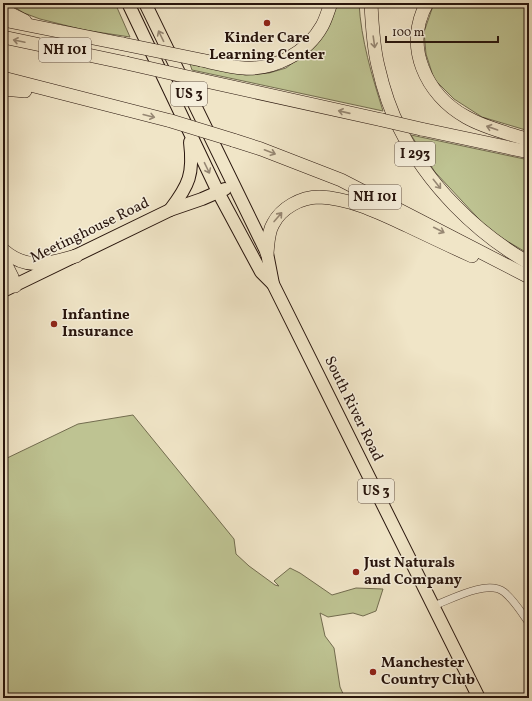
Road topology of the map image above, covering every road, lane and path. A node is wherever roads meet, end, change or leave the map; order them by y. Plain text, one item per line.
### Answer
1 (128, 3) edge
2 (145, 3) edge
3 (331, 3) edge
4 (371, 3) edge
5 (426, 3) edge
6 (3, 8) edge
7 (3, 20) edge
8 (37, 27) junction
9 (3, 37) edge
10 (3, 78) edge
11 (3, 89) edge
12 (132, 111) junction
13 (189, 133) junction
14 (529, 140) edge
15 (529, 152) edge
16 (231, 180) junction
17 (216, 188) junction
18 (170, 210) junction
19 (3, 250) edge
20 (267, 253) junction
21 (76, 256) junction
22 (3, 259) edge
23 (529, 263) edge
24 (512, 267) junction
25 (529, 277) edge
26 (273, 284) junction
27 (15, 286) junction
28 (3, 291) edge
29 (433, 606) junction
30 (529, 623) edge
31 (479, 698) edge

1 - 13 main road, South River Road / US 3
16 -> 2 main road, South River Road / US 3
3 - 8 highway, bridge
4 -> 23 highway, I 293
14 -> 5 highway
6 - 8 highway
7 - 8 highway
15 -> 9 highway, NH 101, bridge
10 - 12 highway, NH 101
11 - 12 highway
12 -> 24 highway, NH 101, bridge
13 -> 17 main road, South River Road / US 3
13 - 18 main road
16 - 17 main road, Meetinghouse Road
16 - 20 main road, South River Road / US 3
17 - 18 main road, Meetinghouse Road
17 - 26 main road, South River Road / US 3
18 - 21 main road, Meetinghouse Road
19 - 21 highway
20 -> 24 highway
20 - 26 main road, South River Road / US 3
21 - 27 main road, Meetinghouse Road
22 - 27 highway
24 - 25 highway, NH 101
26 - 29 main road, South River Road / US 3
27 - 28 main road, Meetinghouse Road
29 - 30 street
29 - 31 main road, South River Road / US 3

